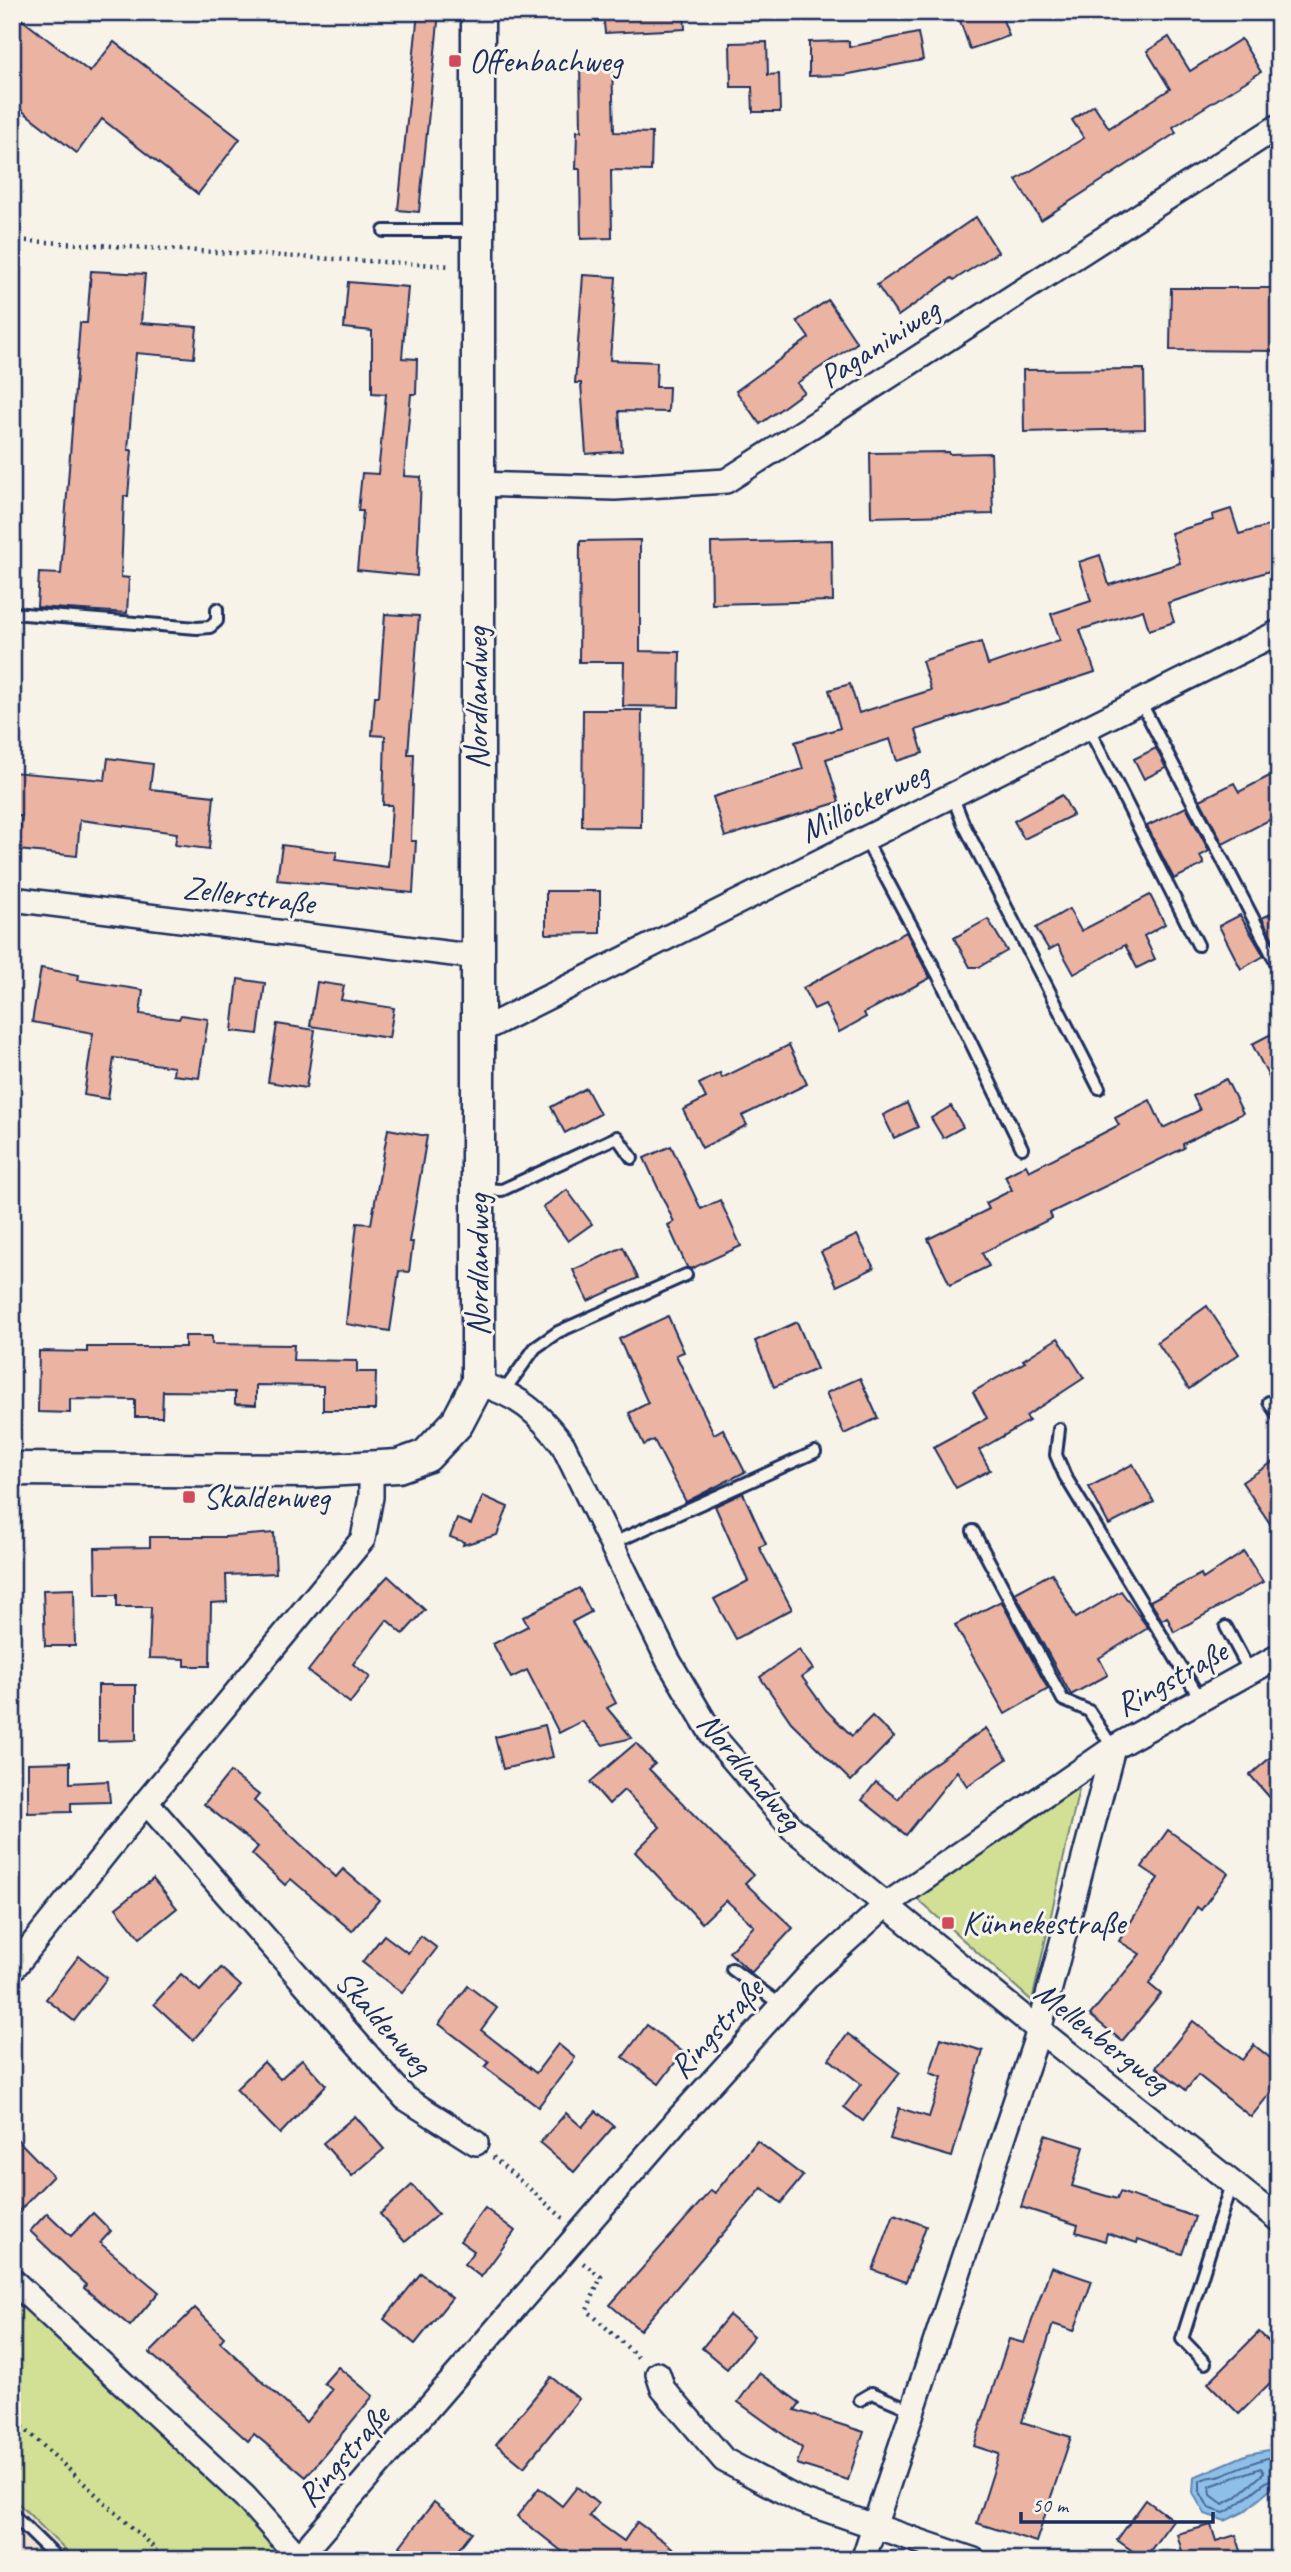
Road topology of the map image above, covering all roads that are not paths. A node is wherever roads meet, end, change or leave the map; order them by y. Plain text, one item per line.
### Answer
1 (478, 12) edge
2 (1279, 126) edge
3 (384, 231) dead end
4 (476, 231) junction
5 (477, 484) junction
6 (217, 609) dead end
7 (12, 613) edge
8 (1279, 632) edge
9 (1140, 701) junction
10 (1088, 727) junction
11 (951, 795) junction
12 (865, 839) junction
13 (12, 899) edge
14 (1198, 945) dead end
15 (477, 957) junction
16 (1279, 968) edge
17 (478, 1032) junction
18 (1099, 1088) dead end
19 (1022, 1148) dead end
20 (632, 1158) dead end
21 (478, 1189) junction
22 (686, 1275) dead end
23 (491, 1387) junction
24 (1269, 1402) dead end
25 (1279, 1417) edge
26 (1059, 1429) dead end
27 (815, 1452) dead end
28 (12, 1469) edge
29 (371, 1469) junction
30 (973, 1531) dead end
31 (611, 1544) junction
32 (1226, 1627) dead end
33 (1279, 1656) edge
34 (1250, 1672) junction
35 (1201, 1700) junction
36 (1113, 1748) junction
37 (146, 1802) junction
38 (886, 1905) junction
39 (732, 1969) dead end
40 (12, 1970) edge
41 (781, 2005) junction
42 (1039, 2030) junction
43 (476, 2143) road end
44 (1232, 2181) junction
45 (1279, 2220) edge
46 (12, 2280) edge
47 (1205, 2363) dead end
48 (658, 2374) road end
49 (860, 2400) dead end
50 (912, 2410) junction
51 (12, 2514) edge
52 (874, 2526) junction
53 (300, 2558) edge
54 (59, 2560) edge
55 (863, 2560) edge
56 (974, 2560) edge

1 - 4 street, Nordlandweg
2 - 5 street, Paganiniweg
3 - 4 lane
4 - 5 street, Nordlandweg
5 - 15 street, Nordlandweg
6 - 7 lane
8 - 9 street, Millöckerweg
9 - 10 street, Millöckerweg
9 - 16 lane
10 - 11 street, Millöckerweg
10 - 14 lane
11 - 12 street, Millöckerweg
11 - 18 lane
12 - 17 street, Millöckerweg
12 - 19 lane
13 - 15 street, Zellerstraße
15 - 17 street, Nordlandweg
17 - 21 street, Nordlandweg
20 - 21 lane
21 - 23 street, Nordlandweg
22 - 23 lane
23 - 29 street, Nordlandweg
23 - 31 street, Nordlandweg
24 - 25 lane
26 - 35 lane
27 - 31 lane
28 - 29 street, Nordlandweg
29 - 37 street
30 - 36 lane
31 - 38 street, Nordlandweg
32 - 34 lane
33 - 34 street, Ringstraße
34 - 35 street, Ringstraße
35 - 36 street, Ringstraße
36 - 38 street, Ringstraße
36 - 42 street
37 - 40 street
37 - 43 street, Skaldenweg
38 - 41 street, Ringstraße
38 - 42 street, Mellenbergweg
39 - 41 lane
41 - 53 street, Ringstraße
42 - 44 street, Mellenbergweg
42 - 50 street
44 - 45 street, Mellenbergweg
44 - 47 lane
46 - 53 street
48 - 52 street
49 - 50 lane
50 - 52 street
51 - 54 lane
52 - 55 street
52 - 56 street

